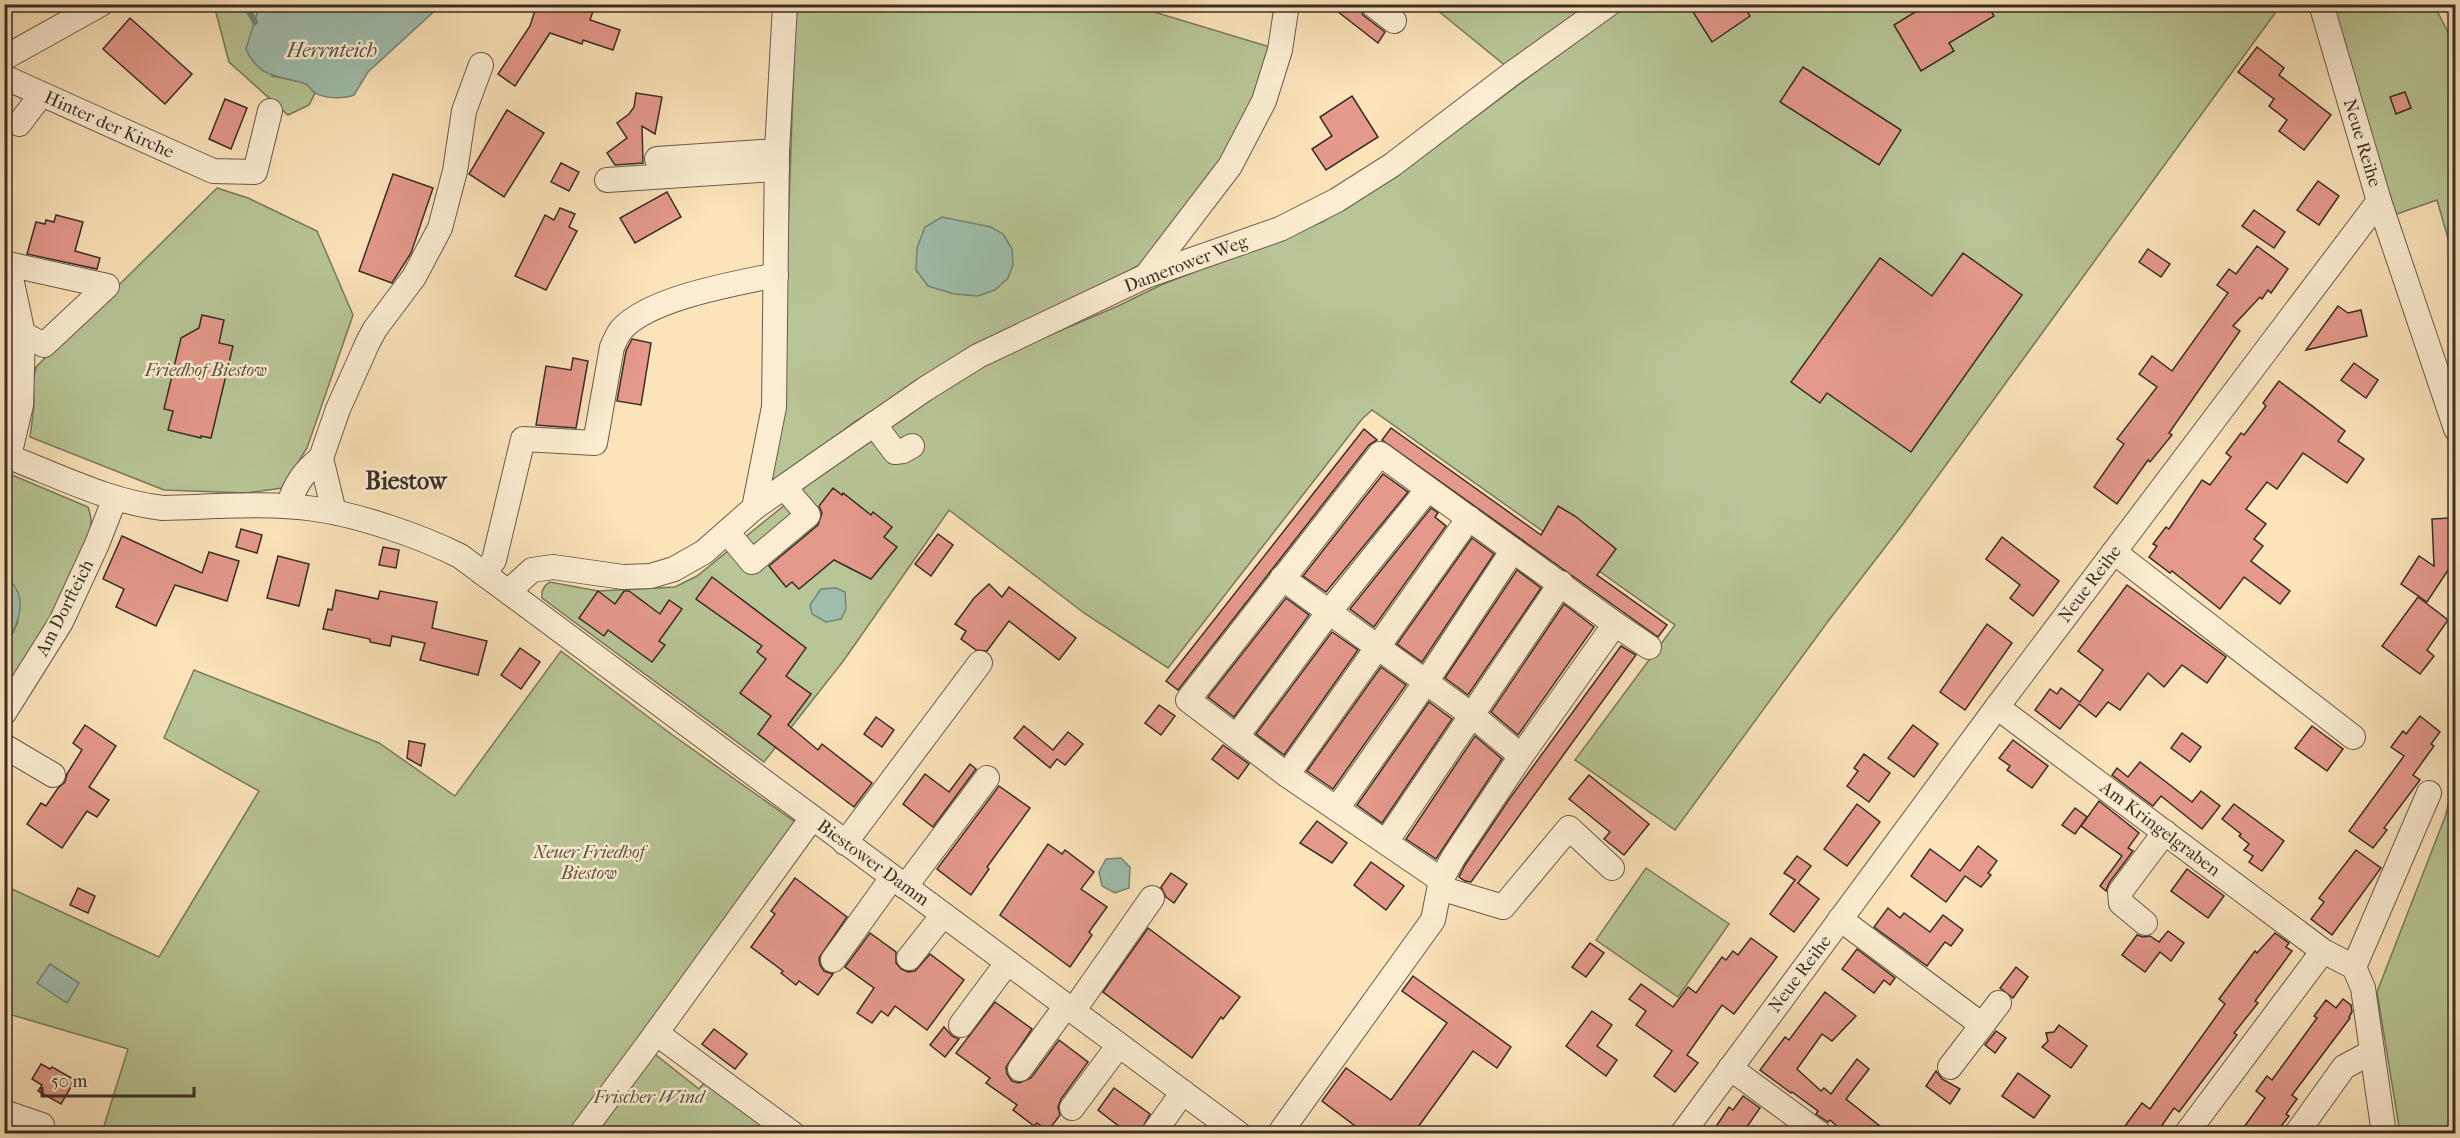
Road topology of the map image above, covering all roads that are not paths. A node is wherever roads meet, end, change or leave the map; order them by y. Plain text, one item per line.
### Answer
1 (101, 4) edge
2 (785, 4) edge
3 (1287, 4) edge
4 (1372, 4) edge
5 (1609, 4) edge
6 (2323, 13) edge
7 (1394, 21) dead end
8 (4, 58) edge
9 (481, 65) dead end
10 (4, 77) edge
11 (40, 94) junction
12 (270, 111) dead end
13 (19, 124) dead end
14 (657, 159) dead end
15 (777, 160) junction
16 (607, 180) dead end
17 (2379, 201) junction
18 (776, 275) junction
19 (1146, 276) junction
20 (23, 334) dead end
21 (2451, 401) edge
22 (874, 424) junction
23 (2456, 429) edge
24 (912, 446) dead end
25 (7, 455) edge
26 (321, 458) junction
27 (784, 487) junction
28 (1428, 489) junction
29 (115, 498) junction
30 (288, 506) junction
31 (754, 508) junction
32 (334, 512) junction
33 (1469, 518) junction
34 (727, 532) junction
35 (1513, 550) junction
36 (2114, 552) junction
37 (484, 573) junction
38 (1281, 578) junction
39 (1561, 584) junction
40 (509, 591) junction
41 (1329, 612) junction
42 (1615, 624) junction
43 (1375, 647) junction
44 (1649, 647) dead end
45 (980, 663) dead end
46 (1426, 682) junction
47 (1997, 707) junction
48 (4, 713) edge
49 (1473, 716) junction
50 (1237, 736) junction
51 (2353, 737) dead end
52 (4, 746) edge
53 (1521, 756) junction
54 (53, 775) dead end
55 (1287, 775) junction
56 (987, 778) dead end
57 (2429, 793) dead end
58 (1338, 807) junction
59 (950, 810) dead end
60 (812, 818) junction
61 (2165, 832) junction
62 (1386, 842) junction
63 (845, 843) junction
64 (1612, 868) dead end
65 (894, 879) junction
66 (1440, 884) junction
67 (1152, 898) dead end
68 (943, 915) junction
69 (1840, 919) junction
70 (2145, 922) dead end
71 (2323, 951) junction
72 (828, 953) dead end
73 (909, 958) dead end
74 (1007, 963) junction
75 (2354, 967) junction
76 (1999, 1003) dead end
77 (1065, 1006) junction
78 (961, 1025) dead end
79 (1982, 1025) junction
80 (656, 1033) junction
81 (1119, 1045) junction
82 (2372, 1052) junction
83 (1016, 1066) dead end
84 (1950, 1067) dead end
85 (1730, 1068) junction
86 (1183, 1092) junction
87 (1072, 1108) dead end
88 (4, 1112) edge
89 (42, 1125) dead end
90 (581, 1134) edge
91 (793, 1134) edge
92 (1153, 1134) edge
93 (1239, 1134) edge
94 (1279, 1134) edge
95 (1682, 1134) edge
96 (1820, 1134) edge
97 (2186, 1134) edge
98 (2296, 1134) edge
99 (2384, 1134) edge

1 - 8 street
2 - 15 street
3 - 19 street
4 - 7 street
5 - 19 street, Damerower Weg
6 - 17 street, Neue Reihe
9 - 26 street
10 - 11 street, Hinter der Kirche
11 - 12 street, Hinter der Kirche
11 - 13 street
14 - 15 street
15 - 16 street
15 - 18 street
17 - 21 street
17 - 36 street, Neue Reihe
18 - 31 street
18 - 37 street
19 - 22 street, Damerower Weg
20 - 25 street
21 - 23 street
22 - 24 street
22 - 27 street, Damerower Weg
25 - 29 street
26 - 30 street
26 - 32 street
27 - 31 street, Damerower Weg
27 - 34 street
28 - 33 street
28 - 38 street
28 - 41 street
29 - 30 street
29 - 48 street, Am Dorfteich
30 - 32 street
31 - 34 street, Damerower Weg
32 - 37 street
33 - 35 street
33 - 43 street
34 - 40 street, Damerower Weg
35 - 39 street
35 - 46 street
36 - 47 street, Neue Reihe
36 - 51 street
37 - 40 street
38 - 41 street
38 - 50 street
39 - 42 street
39 - 49 street
40 - 60 street, Biestower Damm
41 - 43 street
41 - 50 street
42 - 44 street
42 - 53 street
43 - 46 street
43 - 55 street
45 - 63 street
46 - 49 street
46 - 58 street
47 - 61 street, Am Kringelgraben
47 - 69 street, Neue Reihe
49 - 53 street
49 - 62 street
50 - 55 street
52 - 54 street
53 - 66 street
55 - 58 street
56 - 65 street
57 - 75 street
58 - 62 street
59 - 65 street
60 - 63 street, Biestower Damm
60 - 80 street
61 - 70 street
61 - 71 street, Am Kringelgraben
62 - 66 street
63 - 65 street, Biestower Damm
64 - 66 street
65 - 68 street, Biestower Damm
65 - 72 street
66 - 94 street
67 - 77 street
68 - 73 street
68 - 74 street, Biestower Damm
69 - 79 street
69 - 85 street, Neue Reihe
71 - 75 street, Am Kringelgraben
71 - 97 street
74 - 77 street, Biestower Damm
74 - 78 street
75 - 82 street
76 - 79 street
77 - 81 street, Biestower Damm
77 - 83 street
79 - 84 street
80 - 90 street
80 - 91 street
81 - 86 street, Biestower Damm
81 - 87 street
82 - 98 street
82 - 99 street
85 - 95 street, Neue Reihe
85 - 96 street
86 - 92 street
86 - 93 street, Biestower Damm
88 - 89 street

